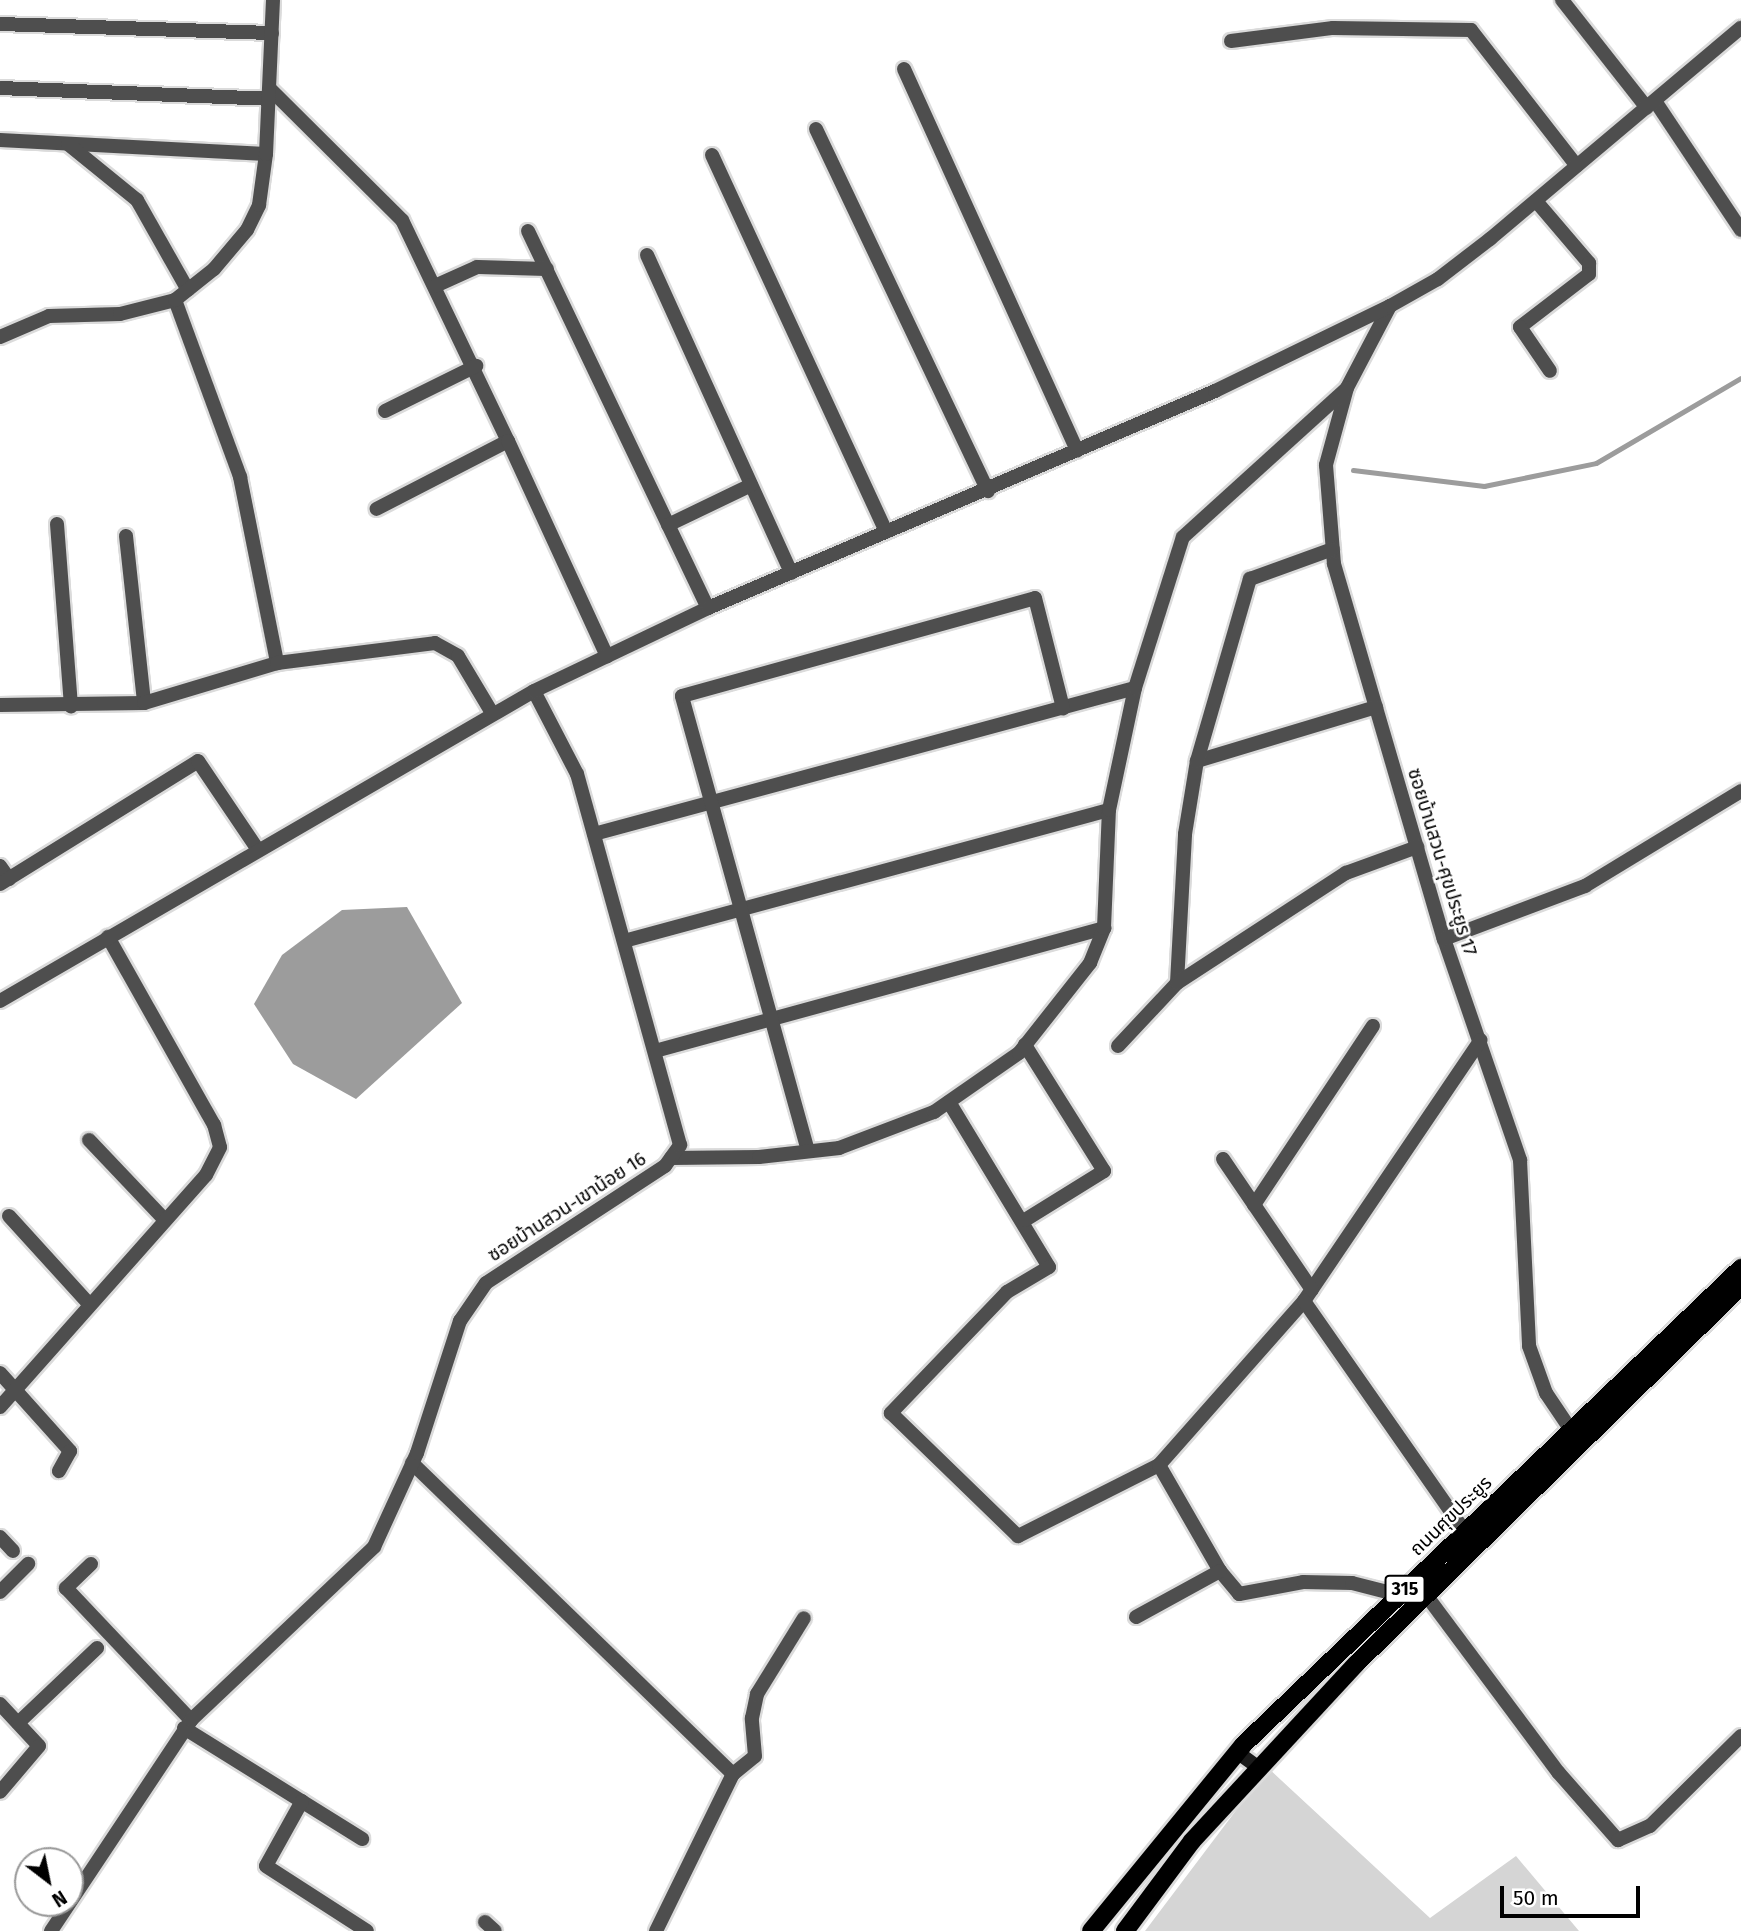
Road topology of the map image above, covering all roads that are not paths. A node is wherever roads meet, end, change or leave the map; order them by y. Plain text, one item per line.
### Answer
1 (273, 0) edge
2 (1562, 0) edge
3 (0, 24) edge
4 (1741, 27) edge
5 (272, 33) junction
6 (1231, 41) dead end
7 (904, 69) dead end
8 (0, 88) edge
9 (269, 94) junction
10 (1651, 105) junction
11 (816, 129) dead end
12 (0, 140) edge
13 (66, 144) junction
14 (266, 153) junction
15 (712, 155) dead end
16 (1577, 166) junction
17 (1536, 201) junction
18 (1741, 230) edge
19 (528, 231) dead end
20 (647, 255) dead end
21 (547, 269) junction
22 (435, 286) junction
23 (188, 290) junction
24 (175, 300) junction
25 (1390, 306) junction
26 (0, 337) edge
27 (476, 366) junction
28 (1550, 371) dead end
29 (1347, 388) junction
30 (385, 411) dead end
31 (508, 441) junction
32 (1077, 452) junction
33 (751, 485) junction
34 (988, 491) junction
35 (376, 509) dead end
36 (57, 524) dead end
37 (668, 525) junction
38 (886, 532) junction
39 (126, 536) dead end
40 (1333, 549) junction
41 (791, 573) junction
42 (708, 608) junction
43 (607, 656) junction
44 (277, 663) junction
45 (1135, 688) junction
46 (534, 691) junction
47 (144, 703) junction
48 (0, 705) edge
49 (71, 706) junction
50 (1376, 707) junction
51 (1063, 708) junction
52 (492, 713) junction
53 (1197, 761) junction
54 (1741, 791) edge
55 (712, 803) junction
56 (1109, 810) junction
57 (594, 834) junction
58 (1417, 847) junction
59 (258, 850) junction
60 (0, 866) edge
61 (4, 882) edge
62 (741, 909) junction
63 (1104, 928) junction
64 (108, 937) junction
65 (1444, 939) junction
66 (624, 941) junction
67 (1177, 983) junction
68 (0, 1001) edge
69 (771, 1019) junction
70 (1373, 1026) dead end
71 (1481, 1040) junction
72 (1025, 1045) junction
73 (1118, 1046) dead end
74 (655, 1051) junction
75 (949, 1102) junction
76 (89, 1140) dead end
77 (808, 1151) junction
78 (671, 1158) junction
79 (1223, 1159) dead end
80 (1254, 1205) junction
81 (9, 1216) dead end
82 (165, 1220) junction
83 (1025, 1220) junction
84 (1741, 1268) edge
85 (1741, 1286) edge
86 (1308, 1295) junction
87 (90, 1305) junction
88 (0, 1373) edge
89 (16, 1390) junction
90 (0, 1408) edge
91 (1571, 1430) junction
92 (412, 1463) junction
93 (1159, 1465) junction
94 (59, 1471) dead end
95 (1465, 1532) junction
96 (0, 1537) edge
97 (13, 1551) dead end
98 (28, 1564) dead end
99 (91, 1564) dead end
100 (1220, 1571) junction
101 (0, 1592) edge
102 (1399, 1594) junction
103 (1426, 1595) junction
104 (1136, 1617) dead end
105 (804, 1618) dead end
106 (97, 1648) dead end
107 (0, 1704) edge
108 (18, 1723) junction
109 (187, 1724) junction
110 (1741, 1737) edge
111 (1237, 1752) junction
112 (1259, 1768) junction
113 (733, 1774) junction
114 (0, 1792) edge
115 (302, 1801) junction
116 (362, 1839) dead end
117 (51, 1931) edge
118 (367, 1931) edge
119 (656, 1931) edge
120 (1091, 1931) edge
121 (1125, 1931) edge

1 - 5 street
2 - 10 street
3 - 5 street
4 - 10 street
5 - 9 street
6 - 16 street
7 - 32 street
8 - 9 street
9 - 14 street
9 - 22 street
10 - 16 street
10 - 18 street
11 - 34 street
12 - 13 street
13 - 14 street
13 - 23 street
14 - 23 street
15 - 38 street
16 - 17 street
17 - 25 street
17 - 28 street
19 - 21 street
20 - 33 street
21 - 22 street
21 - 37 street
22 - 27 street
23 - 24 street
24 - 26 street
24 - 44 street
25 - 29 street, ซอยบ้านสวน-ศุขประยูร 17
25 - 32 street
27 - 30 street
27 - 31 street
29 - 40 street, ซอยบ้านสวน-ศุขประยูร 17
29 - 45 street
31 - 35 street
31 - 43 street
32 - 34 street
33 - 37 street
33 - 41 street
34 - 38 street
36 - 49 street
37 - 42 street
38 - 41 street
39 - 47 street
40 - 50 street, ซอยบ้านสวน-ศุขประยูร 17
40 - 53 street
41 - 42 street
42 - 43 street
43 - 46 street
44 - 47 street
44 - 52 street
45 - 51 street
45 - 56 street
46 - 52 street
46 - 57 street, ซอยบ้านสวน-เขาน้อย 16
47 - 49 street
48 - 49 street
50 - 53 street
50 - 58 street, ซอยบ้านสวน-ศุขประยูร 17
51 - 55 street
51 - 55 street
52 - 59 street
53 - 67 street
54 - 65 street
55 - 57 street
55 - 62 street
56 - 62 street
56 - 63 street
57 - 66 street, ซอยบ้านสวน-เขาน้อย 16
58 - 65 street, ซอยบ้านสวน-ศุขประยูร 17
58 - 67 street
59 - 61 street
59 - 64 street
60 - 61 street
62 - 66 street
62 - 69 street
63 - 69 street
63 - 72 street
64 - 68 street
64 - 82 street
65 - 71 street, ซอยบ้านสวน-ศุขประยูร 17
66 - 74 street, ซอยบ้านสวน-เขาน้อย 16
67 - 73 street
69 - 74 street
69 - 77 street
70 - 80 street
71 - 86 street
71 - 91 street, ซอยบ้านสวน-ศุขประยูร 17
72 - 75 street
72 - 83 street
74 - 78 street, ซอยบ้านสวน-เขาน้อย 16
75 - 77 street
75 - 83 street
76 - 82 street
77 - 78 street
78 - 92 street, ซอยบ้านสวน-เขาน้อย 16
79 - 80 street
80 - 86 street
81 - 87 street
82 - 87 street
83 - 93 street
84 - 91 main road, ถนนศุขประยูร / 315
85 - 103 main road, ถนนศุขประยูร / 315
86 - 93 street
86 - 95 street
87 - 89 street
88 - 89 street
89 - 90 street
89 - 94 street
91 - 95 main road, ถนนศุขประยูร / 315
92 - 109 street, ซอยบ้านสวน-เขาน้อย 16
92 - 113 street
93 - 100 street
95 - 102 main road, ถนนศุขประยูร / 315
96 - 97 street
98 - 101 street
99 - 109 street
100 - 102 street
100 - 104 street
102 - 111 main road, ถนนศุขประยูร / 315
103 - 110 street
103 - 112 main road, ถนนศุขประยูร / 315
105 - 113 street
106 - 108 street
107 - 108 street
108 - 114 street
109 - 115 street
109 - 117 street, ซอยบ้านสวน-เขาน้อย 16
111 - 112 main road
111 - 120 main road, ถนนศุขประยูร / 315
112 - 121 main road, ถนนศุขประยูร / 315
113 - 119 street
115 - 116 street
115 - 118 street

